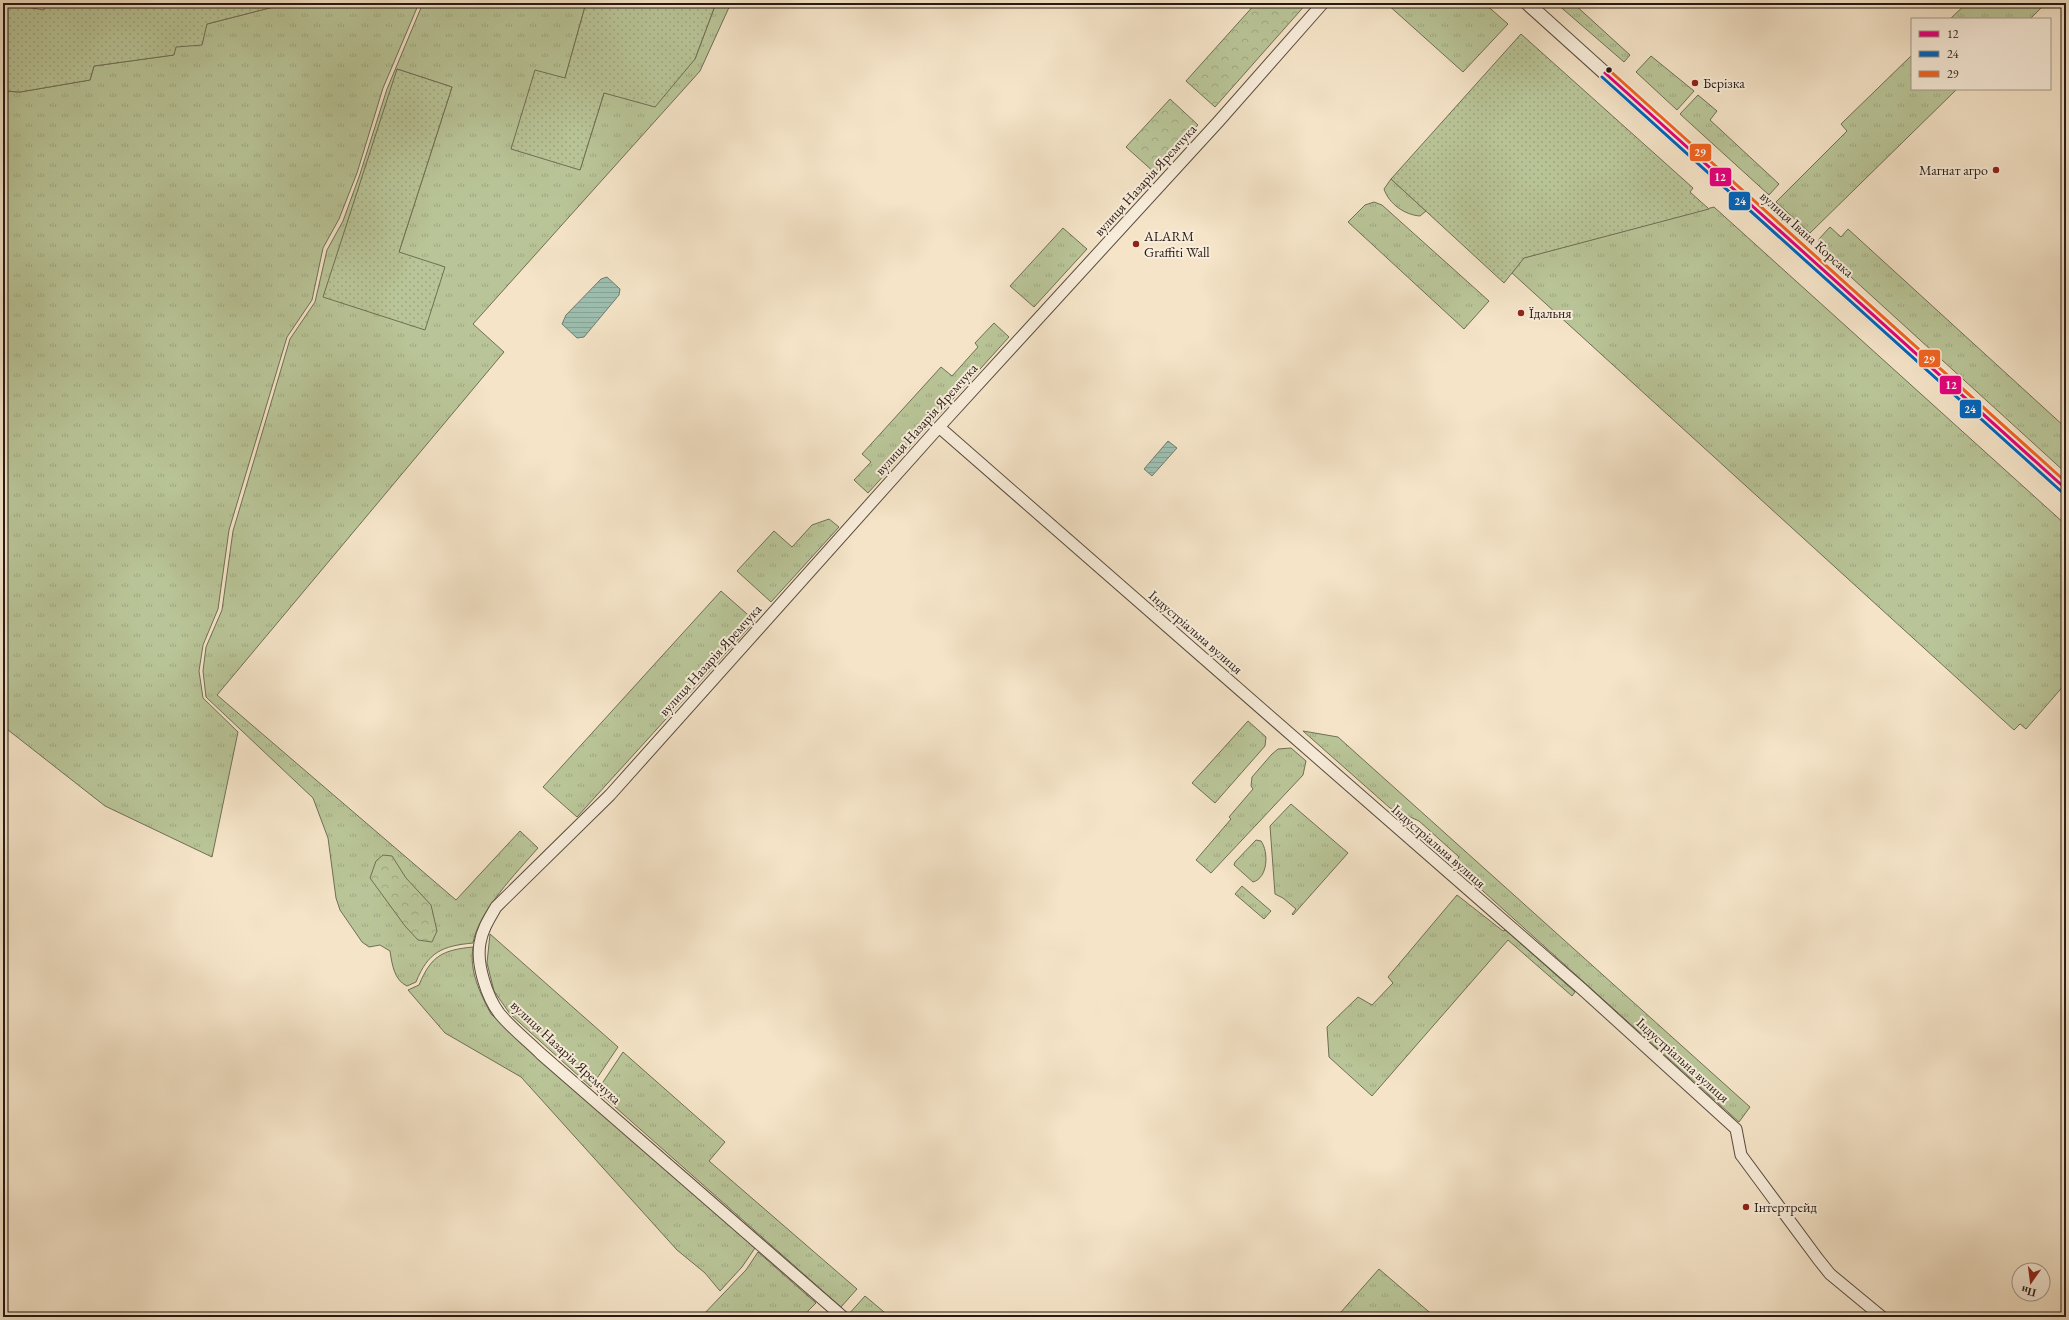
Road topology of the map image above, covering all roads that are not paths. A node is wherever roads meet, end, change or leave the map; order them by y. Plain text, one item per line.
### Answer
1 (1323, 3) edge
2 (1528, 3) edge
3 (939, 427) junction
4 (2066, 489) edge
5 (843, 1317) edge
6 (1882, 1317) edge

1 - 3 street, вулиця Назарія Яремчука
2 - 4 street, вулиця Івана Корсака
3 - 5 street, вулиця Назарія Яремчука
3 - 6 street, Індустріальна вулиця

